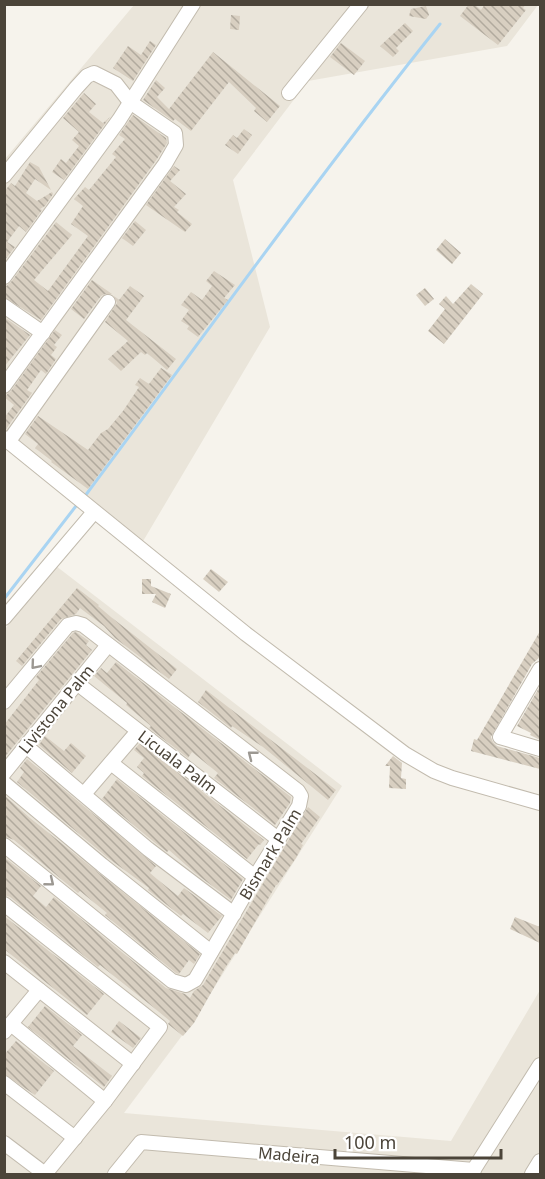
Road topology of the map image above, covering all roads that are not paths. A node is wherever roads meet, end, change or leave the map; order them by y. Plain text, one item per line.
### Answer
1 (194, 4) edge
2 (361, 4) edge
3 (289, 93) dead end
4 (130, 102) junction
5 (4, 176) edge
6 (4, 278) edge
7 (108, 302) dead end
8 (4, 306) edge
9 (43, 333) junction
10 (4, 386) edge
11 (7, 440) edge
12 (94, 512) junction
13 (4, 618) edge
14 (108, 645) junction
15 (540, 669) edge
16 (78, 684) junction
17 (5, 700) edge
18 (138, 731) junction
19 (26, 746) junction
20 (540, 749) edge
21 (111, 763) junction
22 (4, 773) edge
23 (4, 783) edge
24 (84, 794) junction
25 (540, 803) edge
26 (278, 839) junction
27 (4, 844) edge
28 (255, 877) junction
29 (4, 904) edge
30 (234, 914) junction
31 (211, 952) junction
32 (4, 962) edge
33 (39, 990) junction
34 (8, 1028) edge
35 (133, 1064) junction
36 (540, 1065) edge
37 (4, 1083) edge
38 (105, 1101) junction
39 (75, 1138) junction
40 (4, 1143) edge
41 (540, 1161) edge
42 (472, 1172) edge
43 (45, 1174) edge
44 (115, 1174) edge
45 (532, 1174) edge

1 - 4 street
2 - 3 street
4 - 5 street
4 - 6 street
4 - 9 street
7 - 11 street
8 - 9 street
9 - 10 street
11 - 12 street
12 - 13 street
12 - 25 street
14 - 16 street, Livistona Palm
14 -> 17 street, Bismark Palm
26 -> 14 street, Bismark Palm
15 - 20 street
16 - 18 street, Licuala Palm
16 - 19 street, Livistona Palm
18 - 21 street
18 - 26 street, Licuala Palm
19 - 22 street, Livistona Palm
19 - 24 street
21 - 24 street
21 - 28 street
23 - 31 street
24 - 30 street
26 - 28 street, Bismark Palm
27 -> 31 street, Bismark Palm
28 - 30 street, Bismark Palm
29 - 35 street
30 - 31 street, Bismark Palm
32 - 33 street
33 - 34 street
33 - 35 street
34 - 38 street
35 - 38 street
36 - 42 street
37 - 39 street
38 - 39 street
39 - 43 street
40 - 43 street
41 - 45 street
42 - 44 street, Madeira

